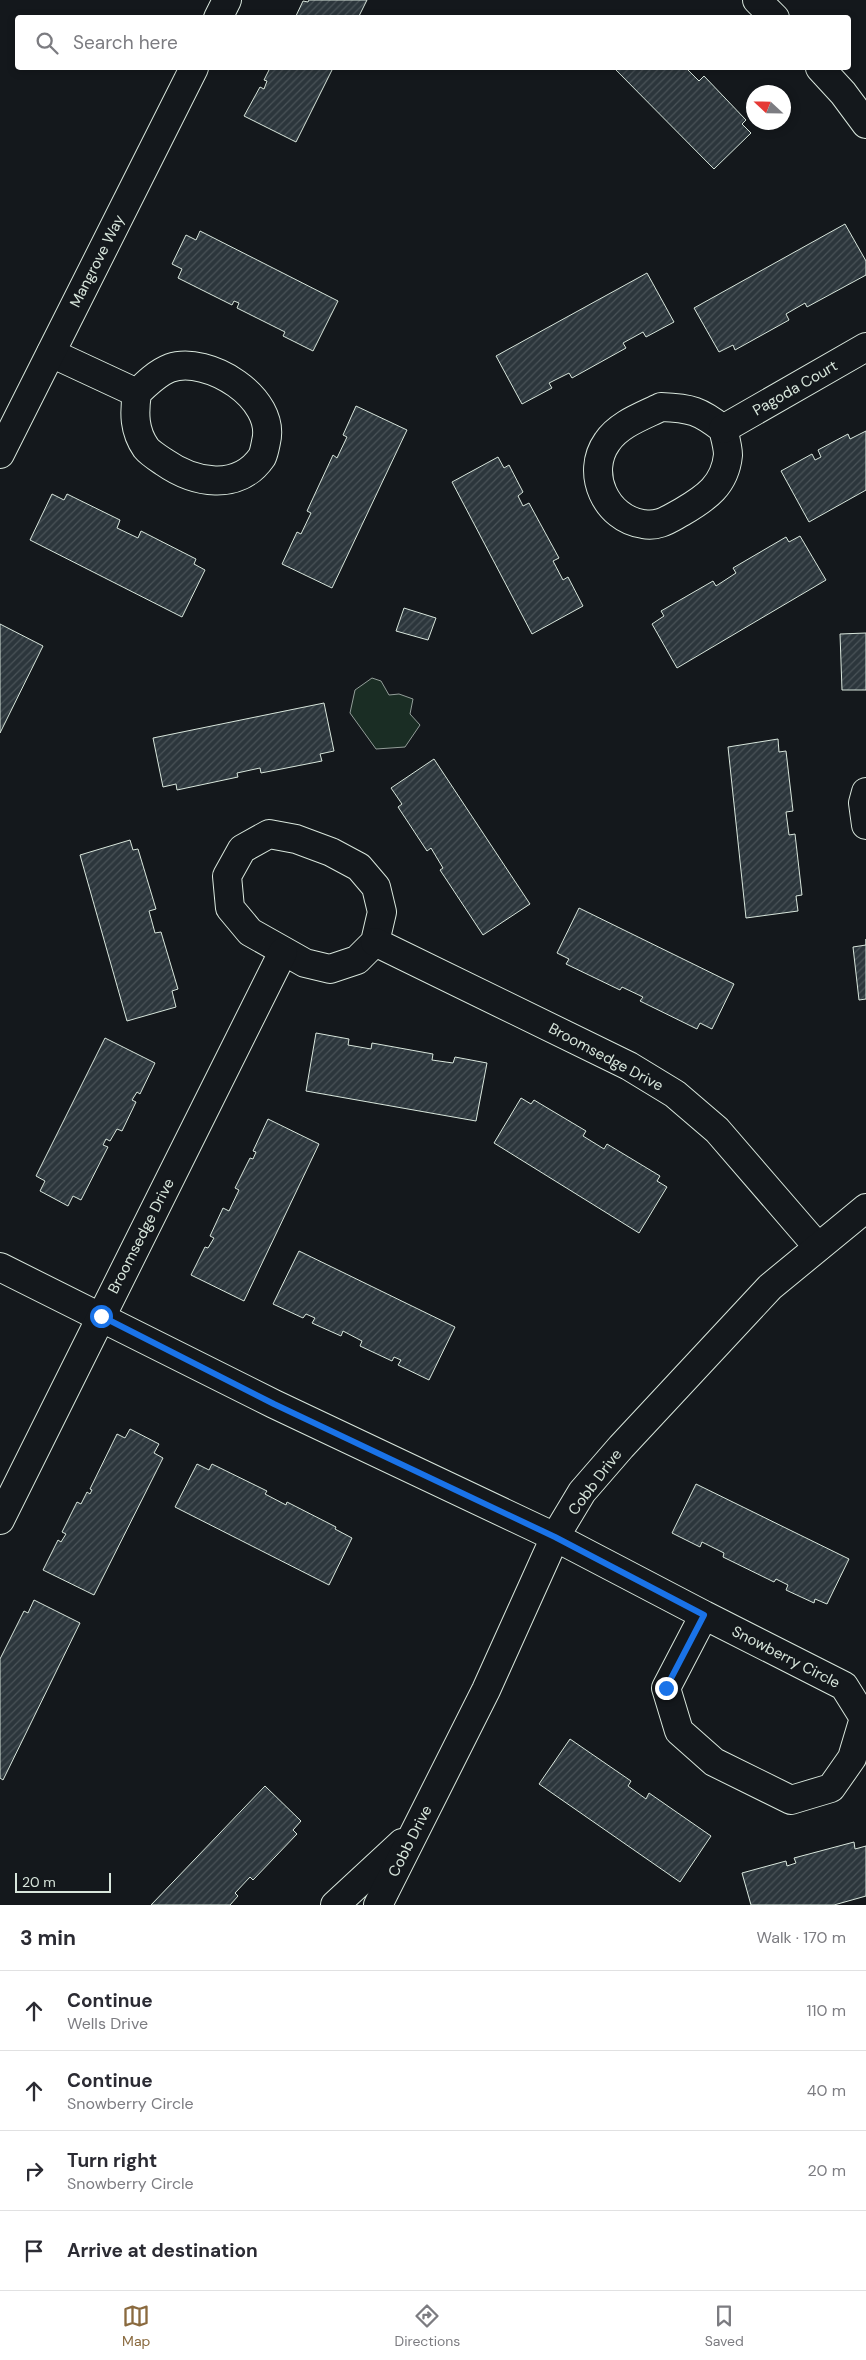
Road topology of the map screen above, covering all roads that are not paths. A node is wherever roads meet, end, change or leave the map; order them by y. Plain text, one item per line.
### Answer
1 (227, 0) edge
2 (757, 0) edge
3 (220, 15) edge
4 (772, 15) edge
5 (193, 70) edge
6 (822, 70) edge
7 (866, 124) edge
8 (866, 347) edge
9 (51, 353) junction
10 (137, 393) junction
11 (723, 429) junction
12 (0, 454) edge
13 (866, 792) edge
14 (866, 825) edge
15 (375, 942) junction
16 (283, 952) junction
17 (866, 1208) edge
18 (818, 1247) junction
19 (0, 1267) edge
20 (101, 1316) junction
21 (0, 1520) edge
22 (555, 1537) junction
23 (704, 1615) junction
24 (416, 1830) junction
25 (336, 1905) edge
26 (378, 1905) edge

1 - 3 street
2 - 4 street
5 - 9 street, Mangrove Way
6 - 7 street
8 - 11 street, Pagoda Court
9 - 10 street
9 - 12 street, Mangrove Way
10 - 10 street
11 - 11 street
13 - 14 street
15 - 16 street
15 - 16 street
15 - 18 street, Broomsedge Drive
16 - 20 street, Broomsedge Drive
17 - 18 street, Cobb Drive
18 - 22 street, Cobb Drive
19 - 20 street, Snowberry Circle
20 - 21 street, Broomsedge Drive
20 - 22 street, Snowberry Circle
22 - 23 street, Snowberry Circle
22 - 24 street, Cobb Drive
23 - 23 street, Snowberry Circle
24 - 25 street
24 - 26 street, Cobb Drive

